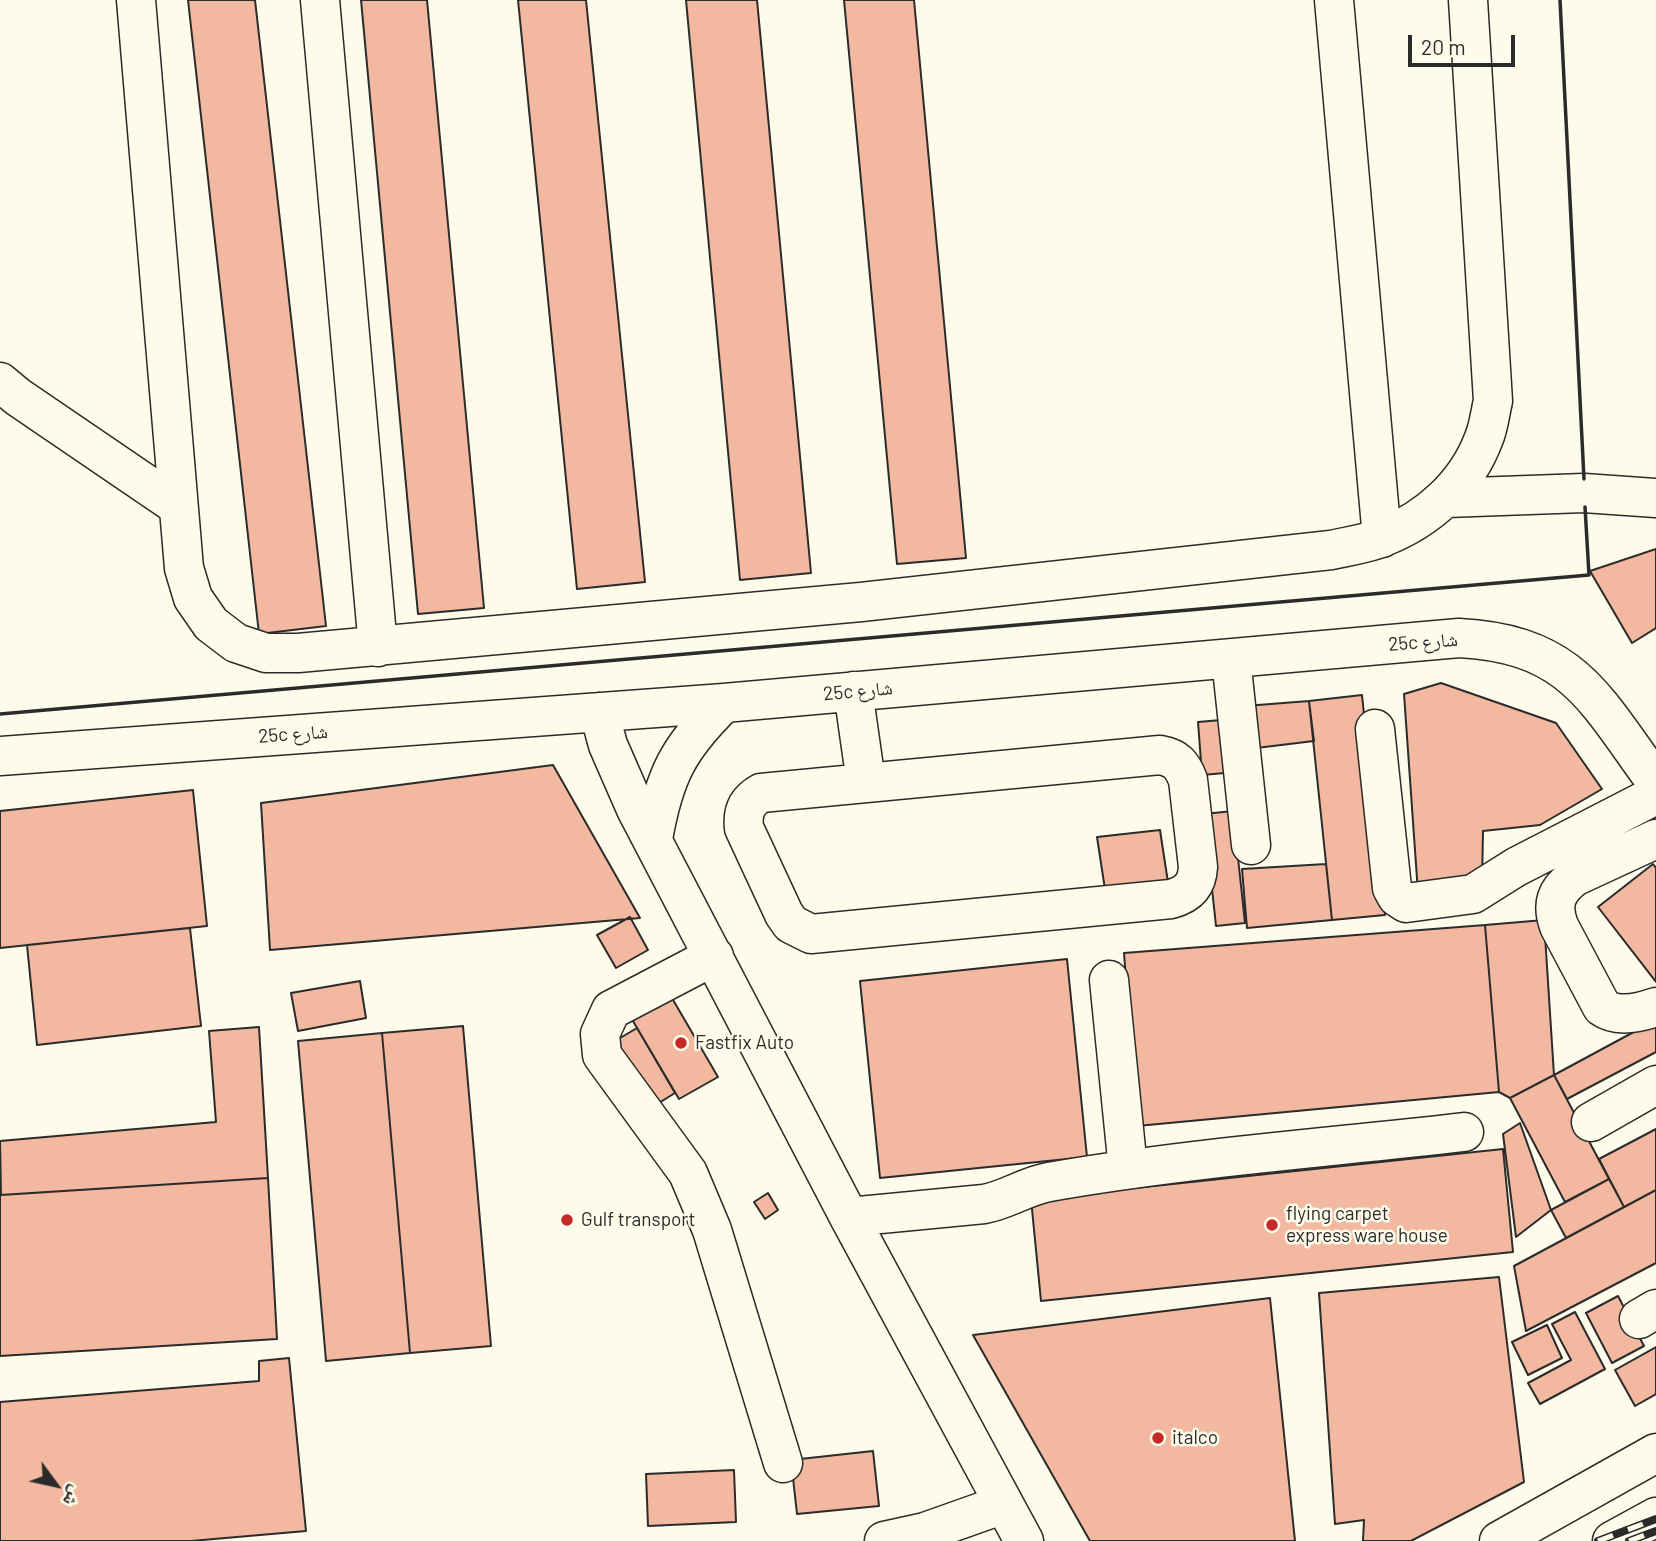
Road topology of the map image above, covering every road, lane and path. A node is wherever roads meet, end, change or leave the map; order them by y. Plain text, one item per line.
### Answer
1 (136, 0) edge
2 (320, 0) edge
3 (1334, 0) edge
4 (1468, 0) edge
5 (0, 382) edge
6 (1446, 498) junction
7 (1656, 498) edge
8 (178, 506) junction
9 (1382, 538) junction
10 (378, 647) junction
11 (1231, 659) junction
12 (853, 691) junction
13 (724, 703) junction
14 (599, 712) junction
15 (1375, 729) dead end
16 (0, 756) edge
17 (866, 782) junction
18 (1656, 782) edge
19 (1656, 795) edge
20 (653, 839) junction
21 (1656, 839) edge
22 (1251, 845) dead end
23 (714, 956) junction
24 (1109, 980) dead end
25 (1656, 1007) edge
26 (1656, 1085) edge
27 (1591, 1122) dead end
28 (1464, 1132) dead end
29 (1128, 1169) junction
30 (849, 1217) junction
31 (1656, 1453) edge
32 (783, 1463) dead end
33 (1004, 1504) junction
34 (1656, 1517) edge
35 (927, 1536) edge
36 (884, 1541) edge
37 (1024, 1541) edge
38 (1499, 1541) edge
39 (1612, 1541) edge

1 - 8 street
2 - 10 street
3 - 9 street
4 - 6 street
5 - 8 street
6 - 7 street
6 - 9 street
8 - 10 street
9 - 10 street
11 - 12 street, 25c شارع
11 - 18 street, 25c شارع
11 - 22 street
12 - 13 street, 25c شارع
12 - 17 street
13 - 14 street, 25c شارع
13 - 20 street
14 - 16 street, 25c شارع
14 - 20 street
15 - 19 street
17 - 17 street
20 - 23 street
21 - 25 street
23 - 30 street
23 - 32 street
24 - 29 street
26 - 27 street
28 - 29 street
29 - 30 street
30 - 33 street
31 - 38 street
33 - 35 street
33 - 37 street
34 - 39 street
35 - 36 street

